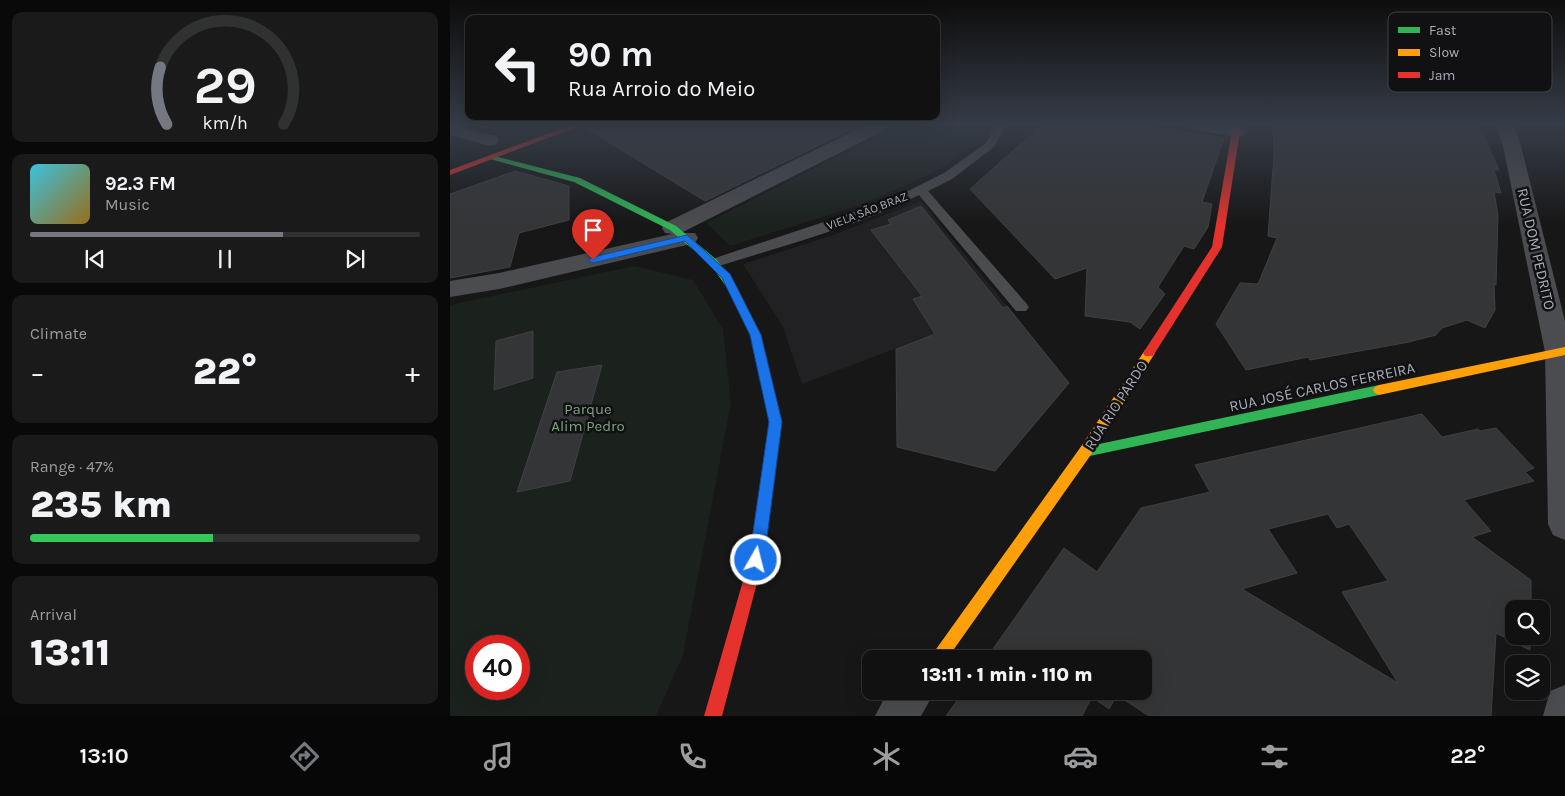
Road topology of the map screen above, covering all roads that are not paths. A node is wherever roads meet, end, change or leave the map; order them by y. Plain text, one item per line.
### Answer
1 (470, 158) edge
2 (523, 158) edge
3 (819, 158) edge
4 (972, 158) edge
5 (1232, 158) edge
6 (1515, 158) edge
7 (450, 172) edge
8 (921, 190) junction
9 (680, 233) junction
10 (714, 263) junction
11 (450, 289) edge
12 (1021, 307) dead end
13 (1562, 352) edge
14 (1085, 452) junction
15 (1565, 524) edge
16 (943, 650) edge
17 (908, 700) edge
18 (1565, 706) edge
19 (712, 716) edge
20 (896, 716) edge
21 (1564, 716) edge

1 - 7 street
2 - 9 street
3 - 9 street
4 - 8 lane, VIELA SÃO BRAZ
5 - 14 street, RUA RIO PARDO
6 - 13 street, RUA DOM PEDRITO
8 - 10 lane, VIELA SÃO BRAZ
8 - 12 lane
9 - 10 street
9 - 11 street
10 - 19 street
13 - 14 street, RUA JOSÉ CARLOS FERREIRA
13 - 15 street, RUA DOM PEDRITO
14 - 16 street, RUA RIO PARDO
17 - 20 street
18 - 21 street

